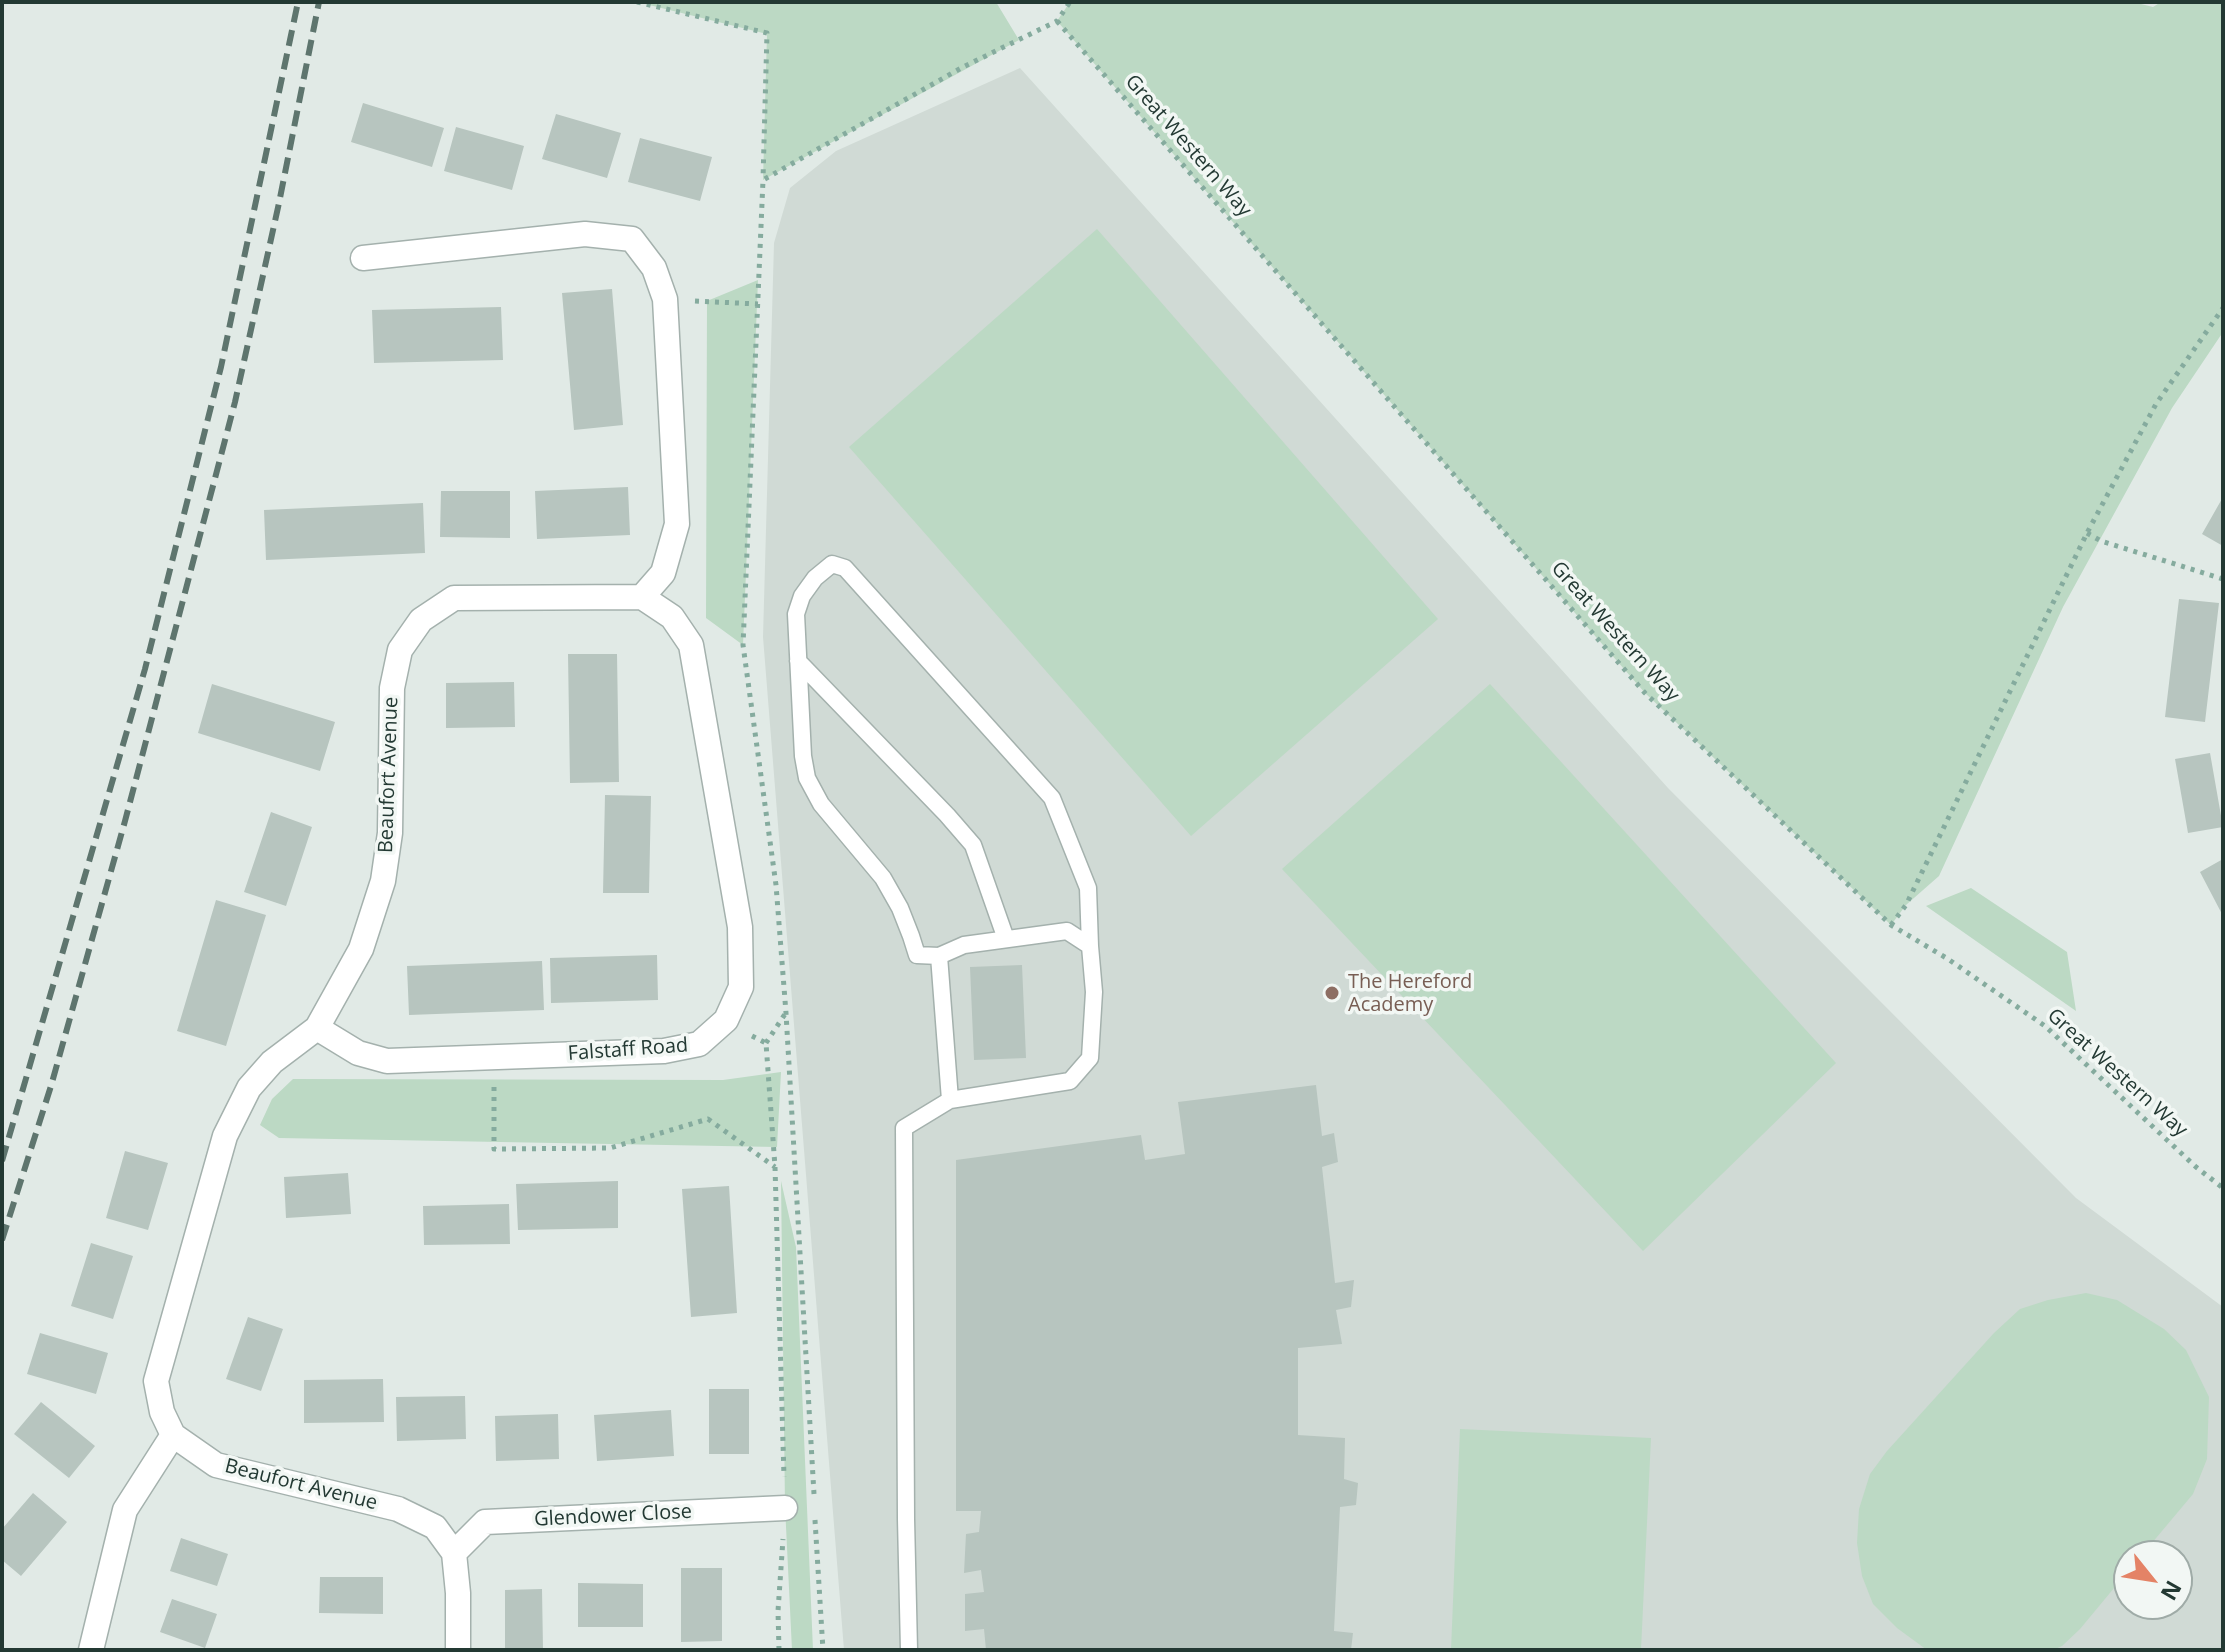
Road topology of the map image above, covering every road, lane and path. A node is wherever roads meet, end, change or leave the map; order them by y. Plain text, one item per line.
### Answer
1 (637, 2) edge
2 (1070, 2) edge
3 (763, 180) dead end
4 (363, 258) dead end
5 (665, 299) junction
6 (758, 304) dead end
7 (2223, 308) edge
8 (2087, 533) junction
9 (2223, 579) edge
10 (642, 597) junction
11 (798, 661) junction
12 (1891, 925) junction
13 (1006, 939) junction
14 (1090, 946) junction
15 (939, 956) junction
16 (786, 1013) dead end
17 (726, 1020) junction
18 (317, 1028) junction
19 (766, 1043) junction
20 (494, 1058) junction
21 (950, 1100) junction
22 (775, 1167) junction
23 (2223, 1188) edge
24 (173, 1435) junction
25 (785, 1508) junction
26 (454, 1553) junction
27 (91, 1650) edge
28 (458, 1650) edge
29 (779, 1650) edge
30 (909, 1650) edge

1 - 3 path
2 - 12 path, Great Western Way
4 - 5 street
5 - 6 path
5 - 10 street
7 - 8 path
8 - 9 path
8 - 12 path
10 - 17 street, Falstaff Road
10 - 18 street, Beaufort Avenue
11 - 13 lane
11 - 14 lane
11 - 15 lane
12 - 23 path, Great Western Way
13 - 14 lane
13 - 15 lane
14 - 21 lane
15 - 21 lane
16 - 19 path
17 - 19 path
17 - 20 street, Falstaff Road
18 - 20 street, Falstaff Road
18 - 24 street, Beaufort Avenue
19 - 22 path
20 - 22 path
21 - 30 lane
22 - 25 path
24 - 26 street, Beaufort Avenue
24 - 27 street
25 - 26 street, Glendower Close
25 - 29 path
26 - 28 street

